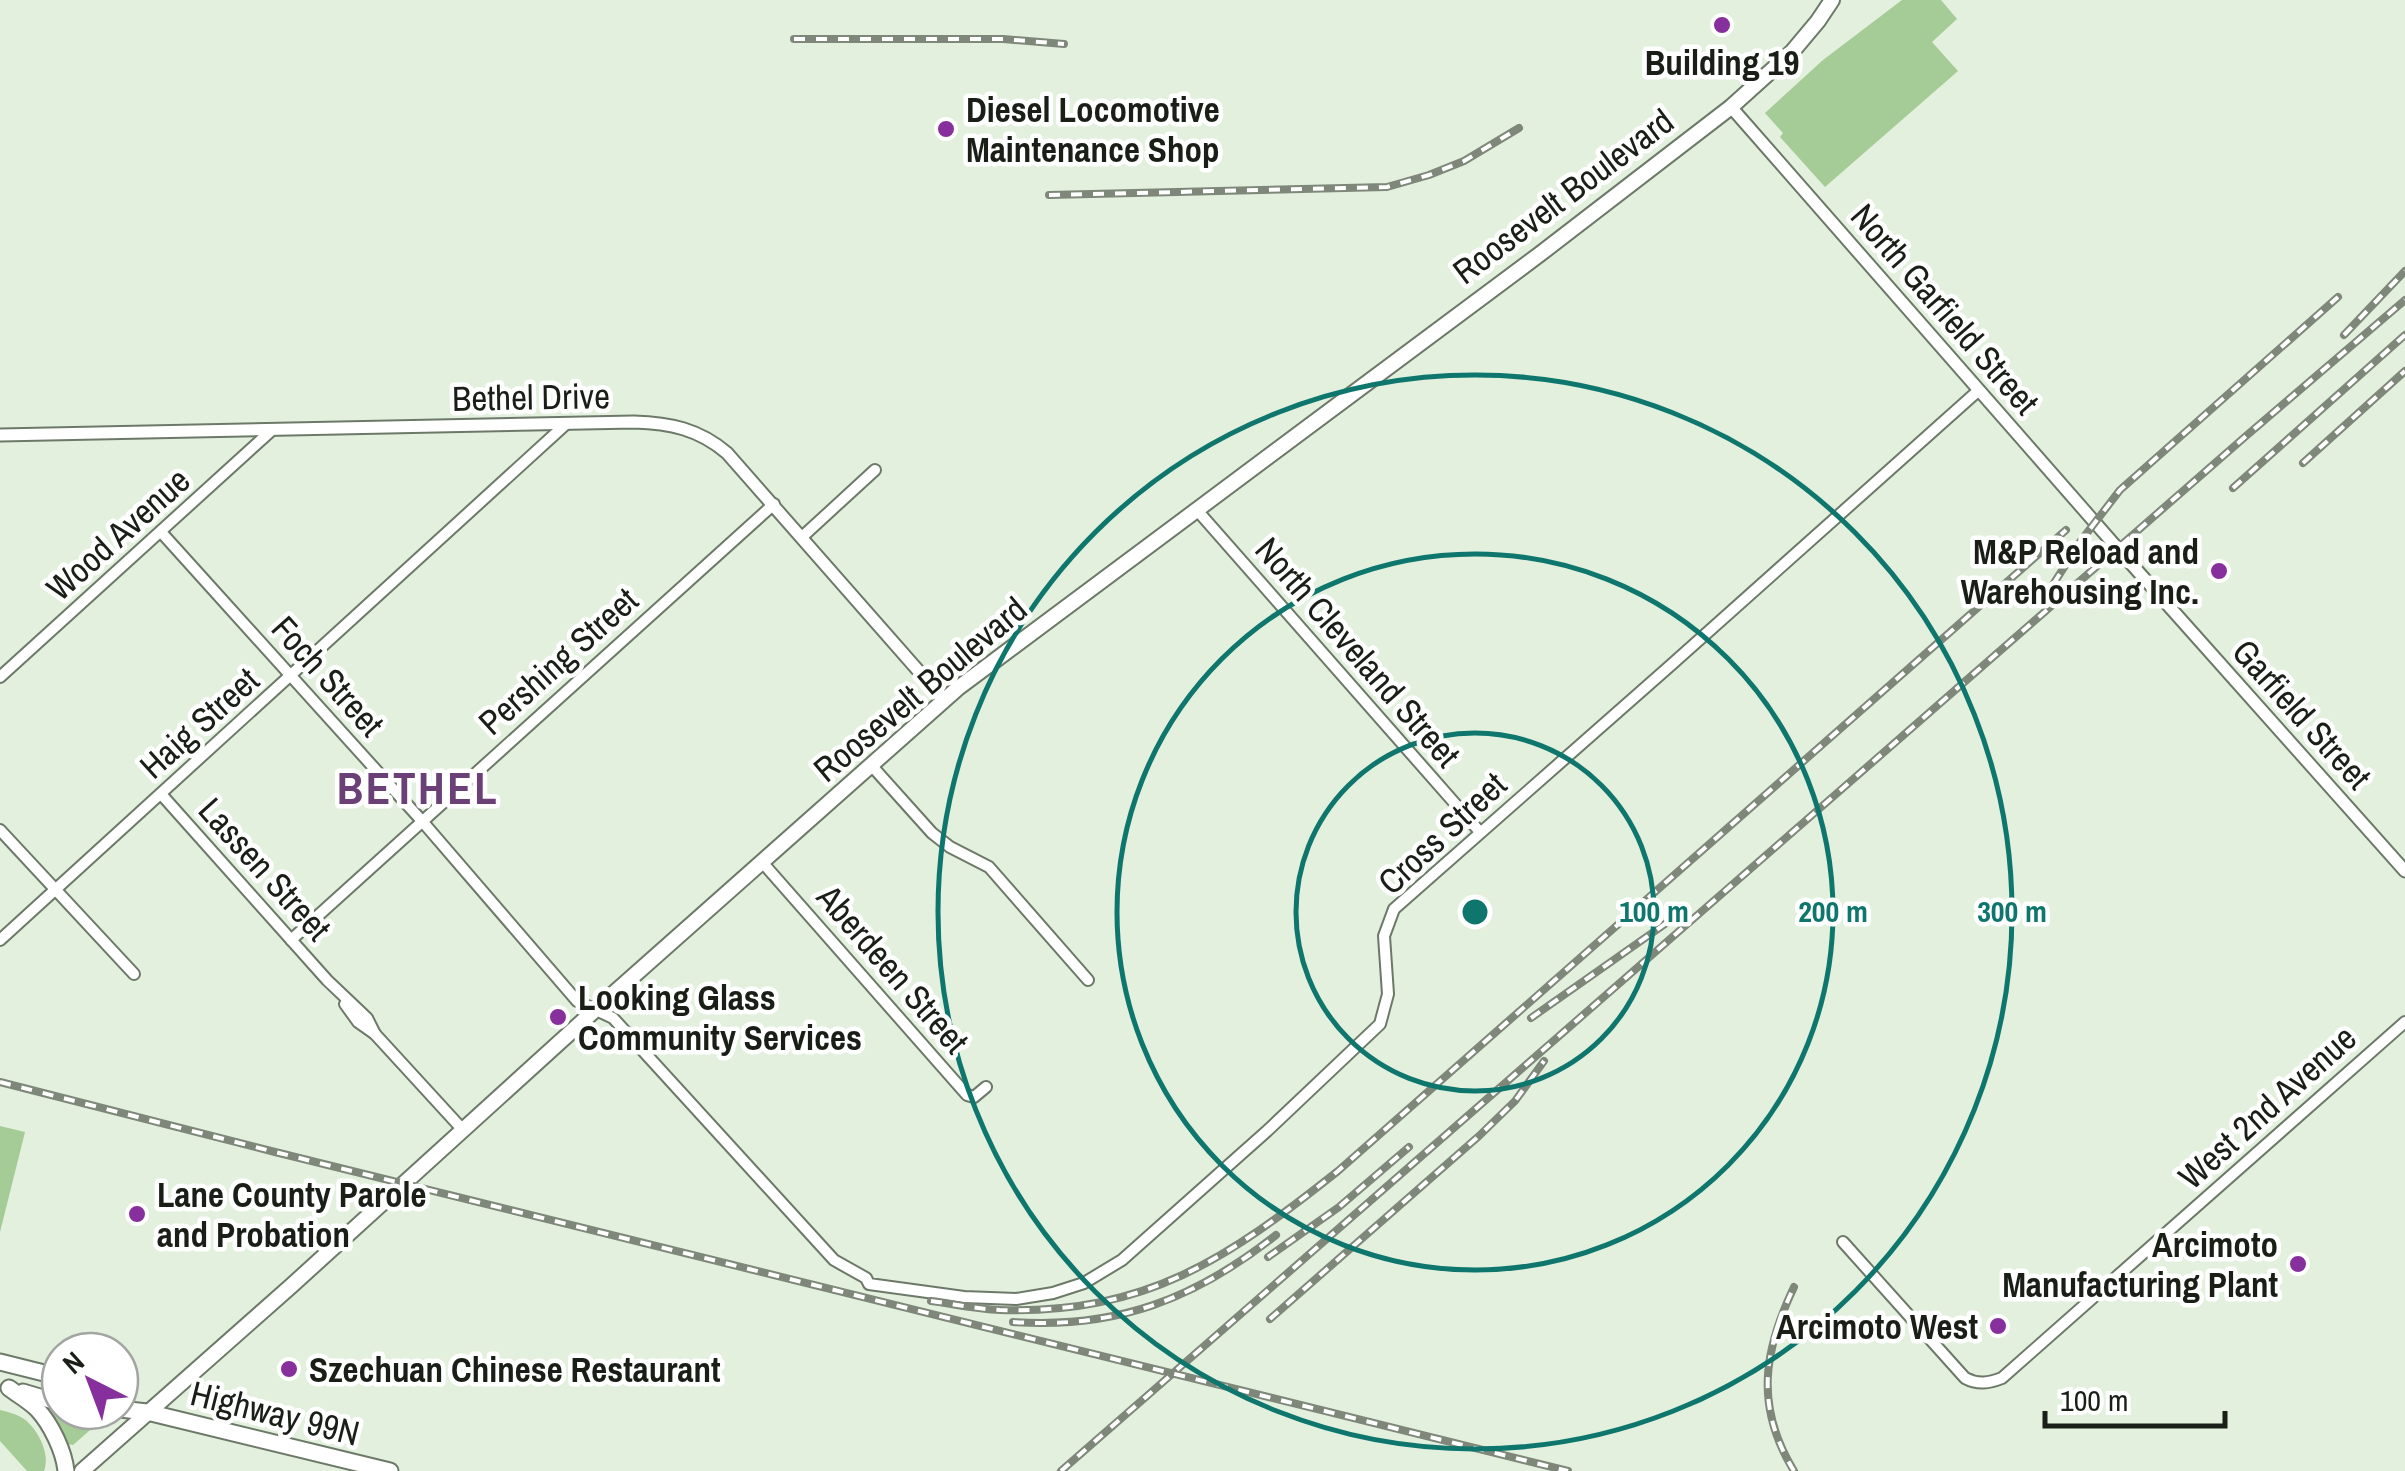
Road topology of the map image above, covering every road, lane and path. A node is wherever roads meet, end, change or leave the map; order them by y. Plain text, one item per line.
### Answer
1 (1832, 0) edge
2 (1730, 107) junction
3 (1979, 390) junction
4 (566, 424) junction
5 (272, 430) junction
6 (0, 435) edge
7 (875, 470) dead end
8 (774, 504) junction
9 (1196, 509) junction
10 (161, 532) junction
11 (802, 537) junction
12 (2117, 549) joint
13 (291, 676) junction
14 (0, 677) edge
15 (944, 700) junction
16 (871, 765) junction
17 (161, 794) junction
18 (422, 821) junction
19 (0, 830) edge
20 (1480, 832) junction
21 (762, 862) junction
22 (2405, 871) edge
23 (55, 889) junction
24 (0, 940) edge
25 (291, 940) junction
26 (134, 974) dead end
27 (1088, 980) dead end
28 (595, 1010) junction
29 (2405, 1022) edge
30 (986, 1087) dead end
31 (463, 1130) junction
32 (1843, 1242) dead end
33 (870, 1284) joint
34 (0, 1362) edge
35 (40, 1372) edge
36 (5, 1387) edge
37 (40, 1397) edge
38 (140, 1409) edge
39 (140, 1412) edge
40 (146, 1412) junction
41 (66, 1471) edge
42 (82, 1471) edge
43 (390, 1471) edge

1 - 2 main road, Roosevelt Boulevard
2 - 3 street, North Garfield Street
2 - 9 main road, Roosevelt Boulevard
3 - 12 street, North Garfield Street
3 - 20 street, Cross Street
4 - 5 street, Bethel Drive
4 - 8 street, Bethel Drive
4 - 13 street, Haig Street
5 - 6 street, Bethel Drive
5 - 10 street, Wood Avenue
7 - 11 street
8 - 11 street, Bethel Drive
8 - 18 street, Pershing Street
9 - 15 main road, Roosevelt Boulevard
9 - 20 street, North Cleveland Street
10 - 13 street, Foch Street
10 - 14 street, Wood Avenue
11 - 15 street, Bethel Drive
12 - 22 street, Garfield Street
13 - 17 street, Haig Street
13 - 18 street, Foch Street
15 - 16 main road, Roosevelt Boulevard
16 - 21 main road, Roosevelt Boulevard
16 - 27 street
17 - 23 street, Haig Street
17 - 25 street, Lassen Street
18 - 25 street, Pershing Street
18 - 28 street, Foch Street
19 - 23 street
20 - 33 street, Cross Street
21 - 28 main road, Roosevelt Boulevard
21 - 30 street, Aberdeen Street
23 - 24 street, Haig Street
23 - 26 street
25 - 31 street, Lassen Street
28 - 31 main road, Roosevelt Boulevard
28 - 33 street, Foch Street
29 - 32 street, West 2nd Avenue
31 - 40 main road, Roosevelt Boulevard
34 - 35 main road
36 - 37 main road
36 - 41 main road
38 - 40 main road, Highway 99N
39 - 40 main road, Highway 99N
40 - 42 main road, Roosevelt Boulevard
40 - 43 main road, Highway 99N

